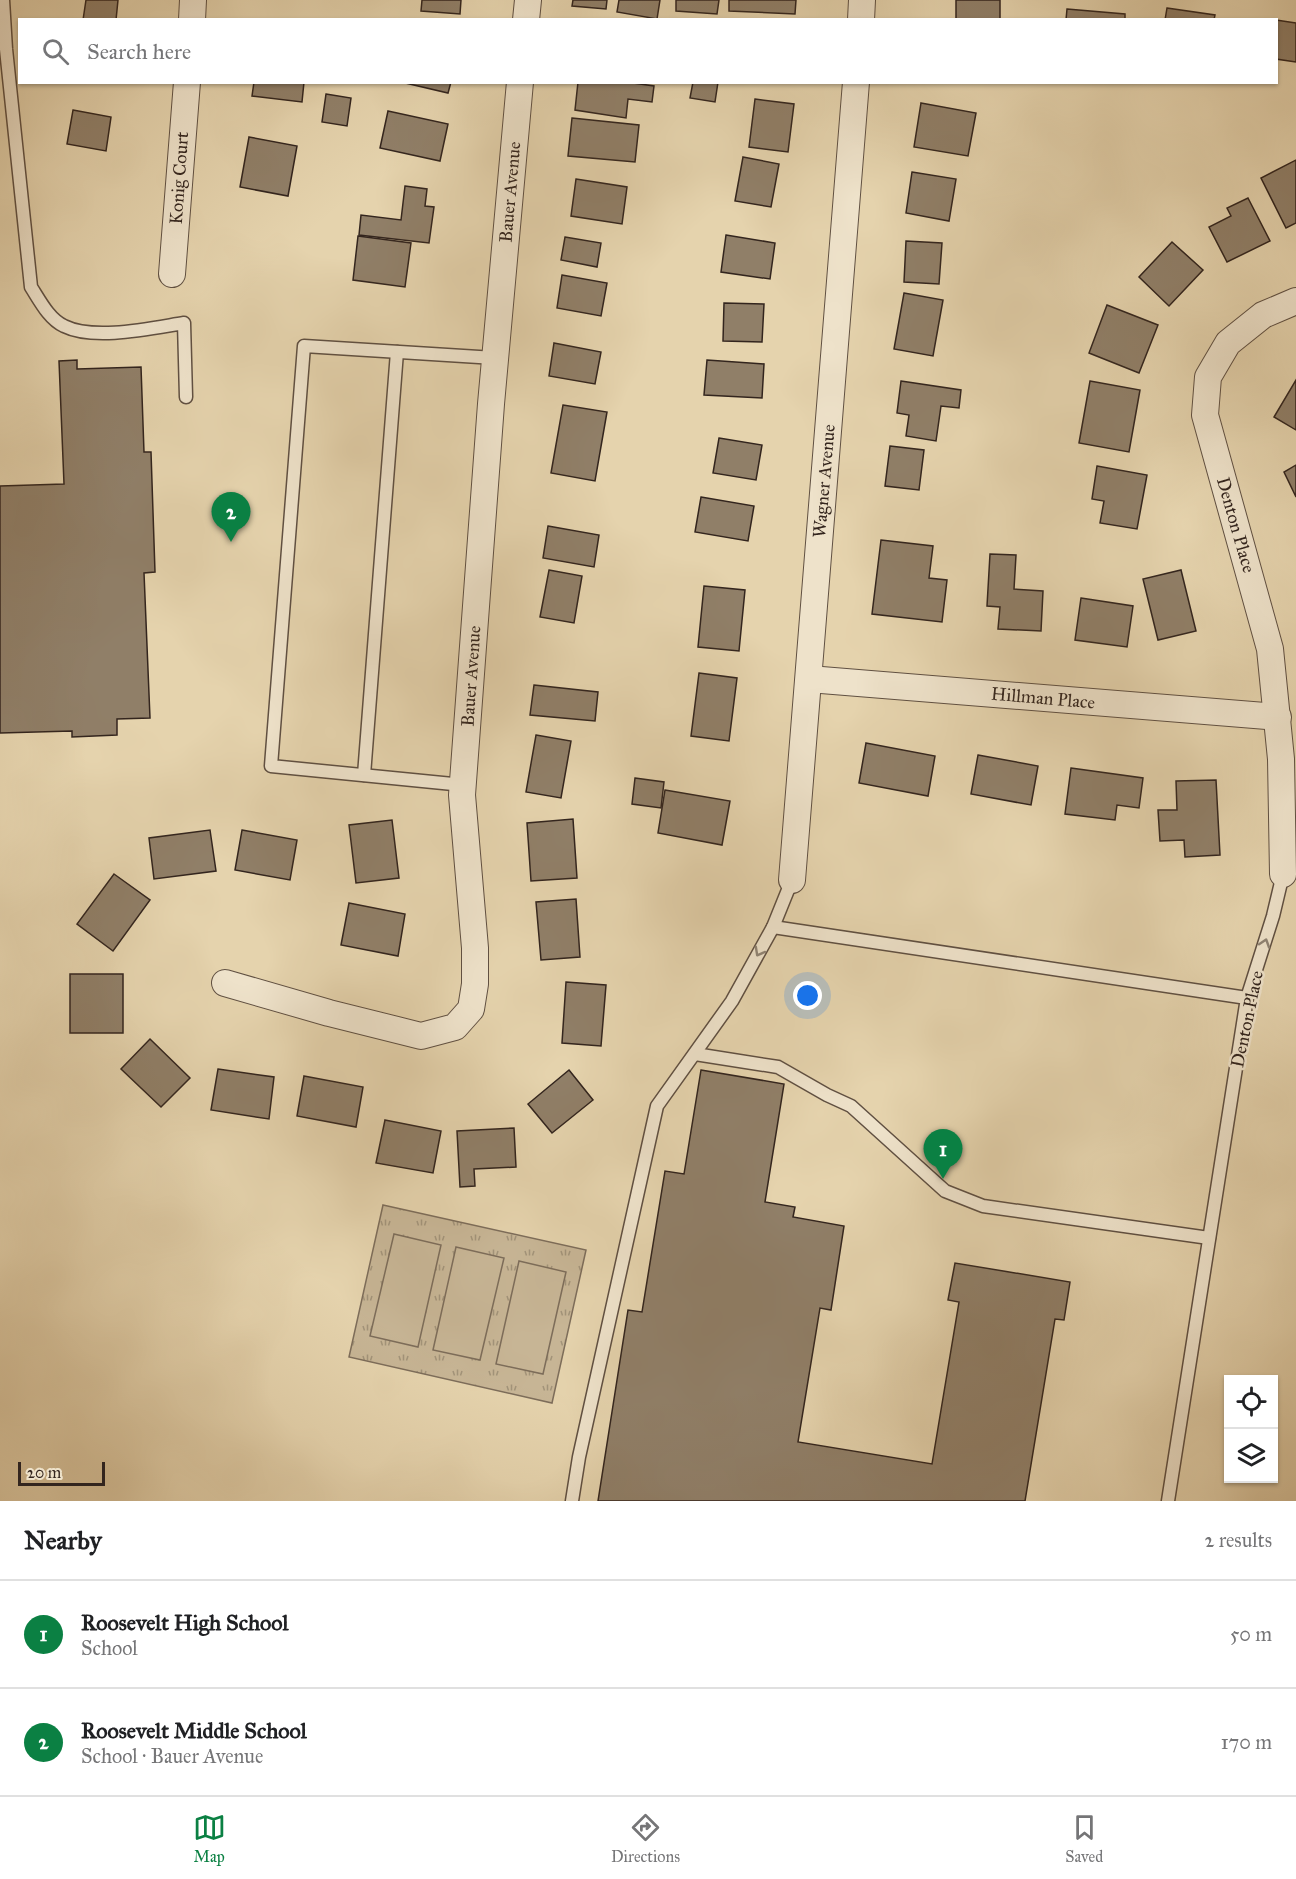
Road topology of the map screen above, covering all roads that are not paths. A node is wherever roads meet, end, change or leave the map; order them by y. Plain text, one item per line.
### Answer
1 (3, 0) edge
2 (193, 0) edge
3 (528, 0) edge
4 (862, 0) edge
5 (192, 18) edge
6 (526, 18) edge
7 (861, 18) edge
8 (3, 49) edge
9 (187, 84) edge
10 (520, 84) edge
11 (856, 84) edge
12 (172, 274) dead end
13 (1296, 301) edge
14 (397, 352) junction
15 (495, 358) junction
16 (186, 398) dead end
17 (809, 679) junction
18 (1278, 717) junction
19 (364, 775) junction
20 (463, 785) junction
21 (1283, 874) joint
22 (792, 880) joint
23 (773, 927) junction
24 (225, 983) dead end
25 (1247, 998) junction
26 (695, 1054) junction
27 (1209, 1238) junction
28 (572, 1501) edge
29 (1168, 1501) edge

1 - 8 lane
2 - 5 street
3 - 6 street
4 - 7 street
8 - 16 lane
9 - 12 street, Konig Court
10 - 15 street, Bauer Avenue
11 - 17 street, Wagner Avenue
13 - 18 street, Denton Place
14 - 15 lane
14 - 19 lane
14 - 19 lane
15 - 20 street, Bauer Avenue
17 - 18 street, Hillman Place
17 - 22 street, Wagner Avenue
18 - 21 street, Denton Place
19 - 20 lane
20 - 24 street, Bauer Avenue
25 -> 21 lane, Denton Place
22 - 23 lane
23 - 25 lane
23 -> 26 lane
25 - 27 lane, Denton Place
26 - 27 lane
26 - 28 lane
27 - 29 lane, Denton Place

